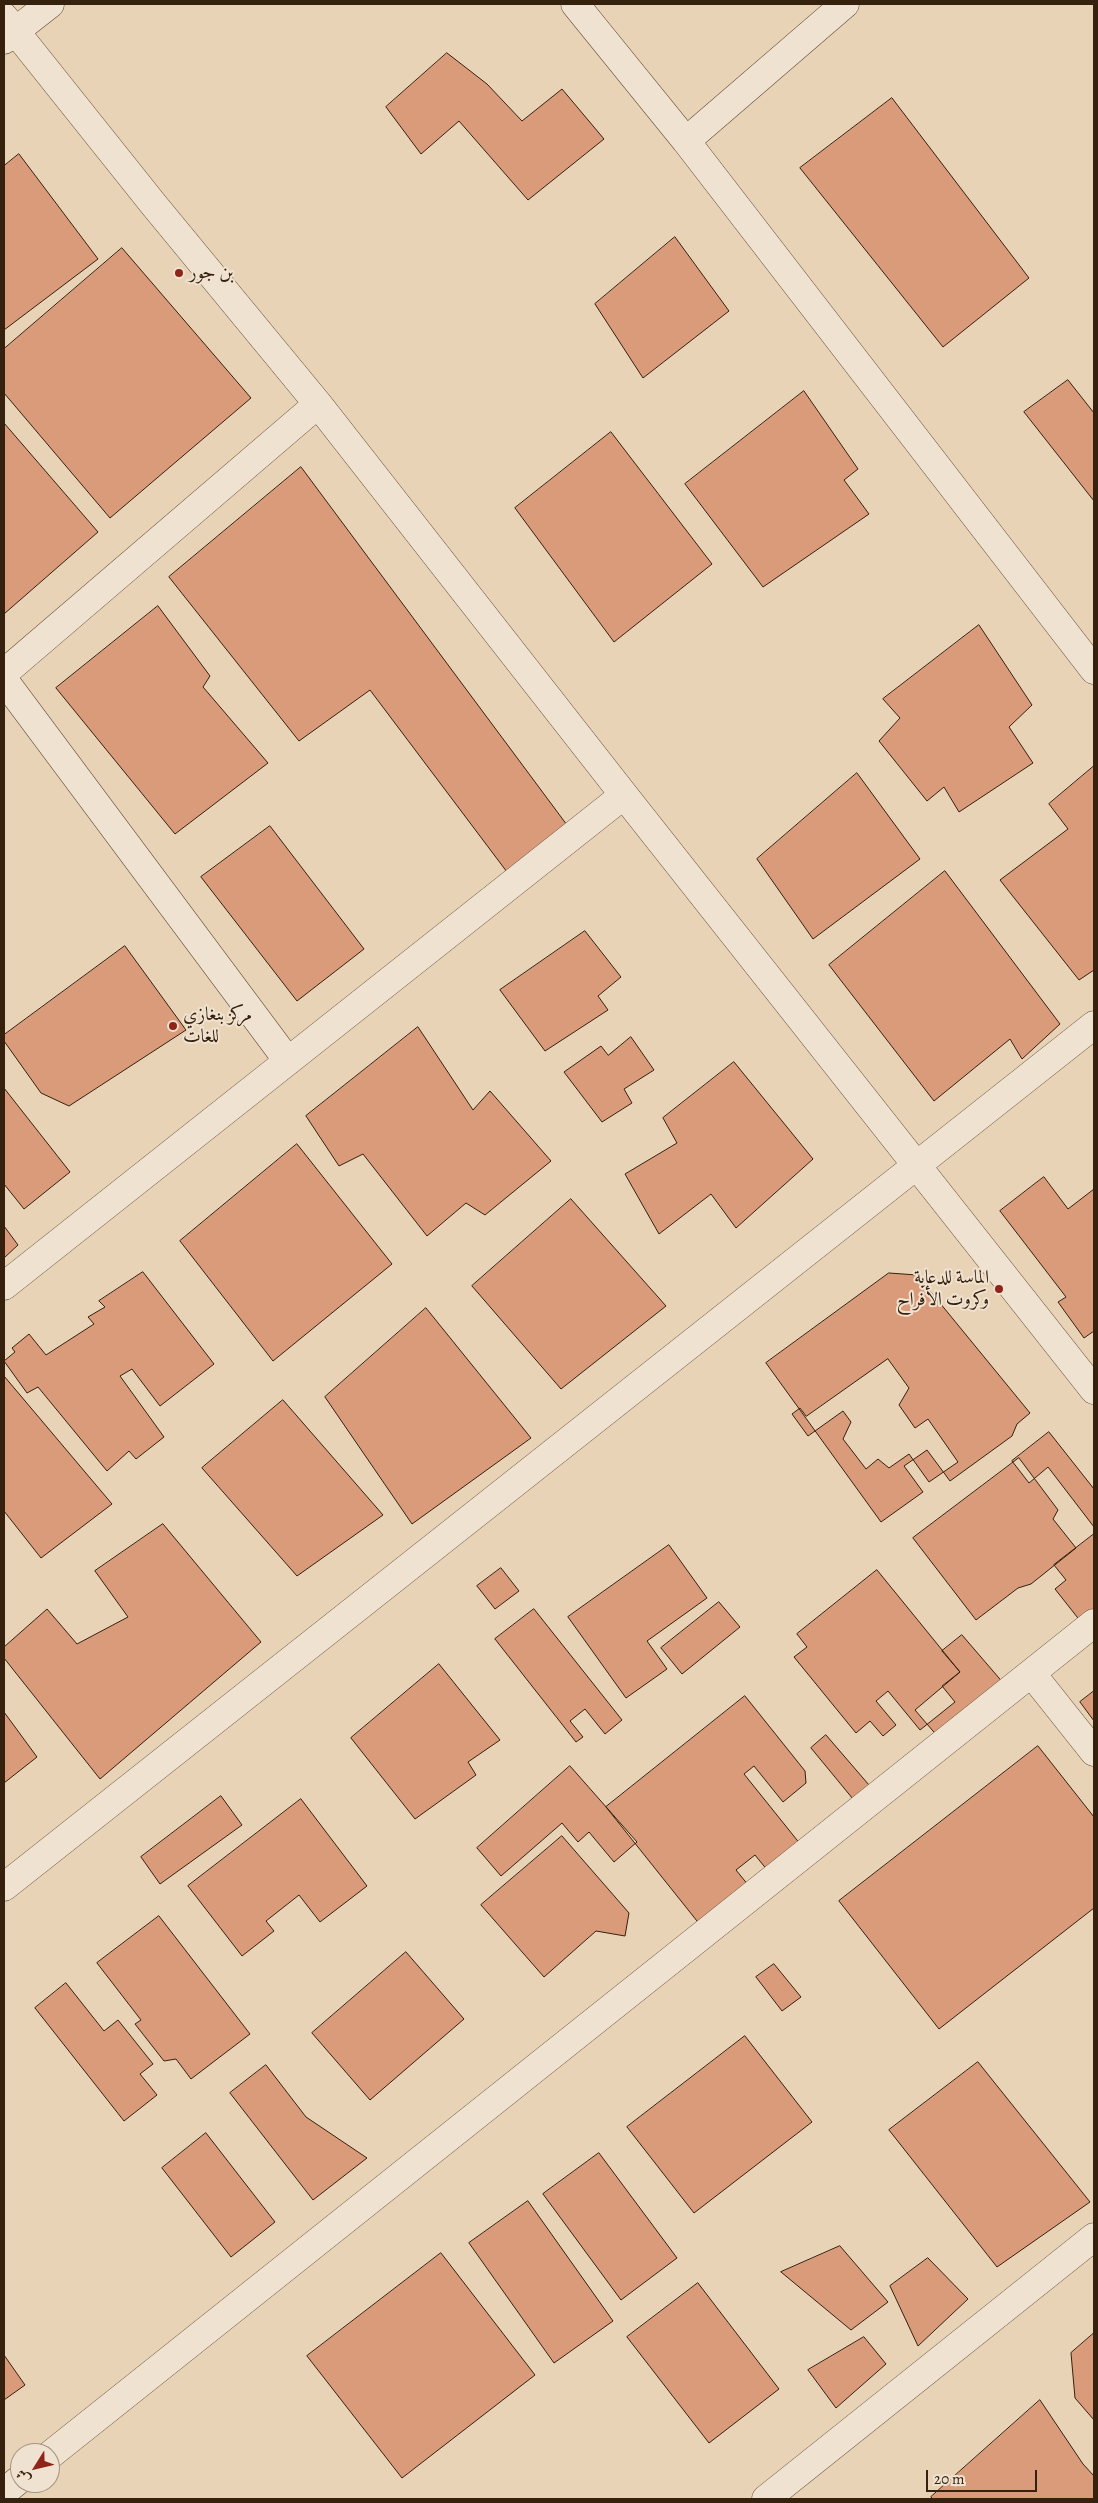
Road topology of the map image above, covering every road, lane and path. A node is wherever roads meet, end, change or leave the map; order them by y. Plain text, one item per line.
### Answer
1 (50, 4) edge
2 (575, 4) edge
3 (845, 4) edge
4 (7, 29) edge
5 (686, 141) junction
6 (318, 404) junction
7 (1094, 670) edge
8 (4, 673) edge
9 (4, 680) edge
10 (624, 795) junction
11 (1094, 1025) edge
12 (288, 1061) junction
13 (916, 1165) junction
14 (4, 1286) edge
15 (1094, 1390) edge
16 (1094, 1623) edge
17 (1032, 1674) junction
18 (1094, 1752) edge
19 (4, 1887) edge
20 (1094, 2237) edge
21 (60, 2447) edge
22 (766, 2499) edge

1 - 4 street
2 - 5 street
3 - 5 street
4 - 6 street
5 - 7 street
6 - 8 street
6 - 10 street
9 - 12 street
10 - 12 street
10 - 13 street
11 - 13 street
12 - 14 street
13 - 15 street
13 - 19 street
16 - 17 street
17 - 18 street
17 - 21 street
20 - 22 street

